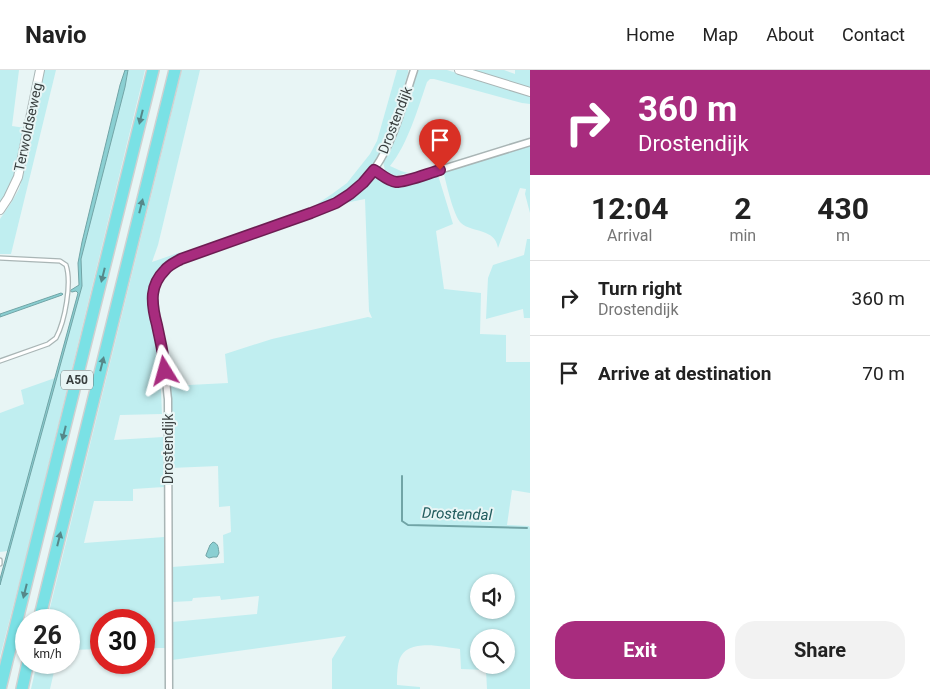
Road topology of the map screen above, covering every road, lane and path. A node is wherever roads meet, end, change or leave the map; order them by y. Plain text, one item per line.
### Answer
1 (40, 70) edge
2 (153, 70) edge
3 (175, 70) edge
4 (414, 70) edge
5 (460, 70) edge
6 (530, 92) edge
7 (530, 142) edge
8 (374, 170) junction
9 (0, 210) edge
10 (0, 258) edge
11 (0, 361) edge
12 (0, 560) edge
13 (0, 564) edge
14 (42, 609) edge
15 (25, 674) edge
16 (0, 689) edge
17 (22, 689) edge
18 (169, 689) edge

1 - 9 street, Terwoldseweg
2 -> 16 highway, A50
14 -> 3 highway, A50
4 - 8 street, Drostendijk
5 - 6 street
7 - 8 street, Drostendijk
8 - 18 street, Drostendijk
10 - 11 lane
12 - 13 lane
15 - 17 highway

